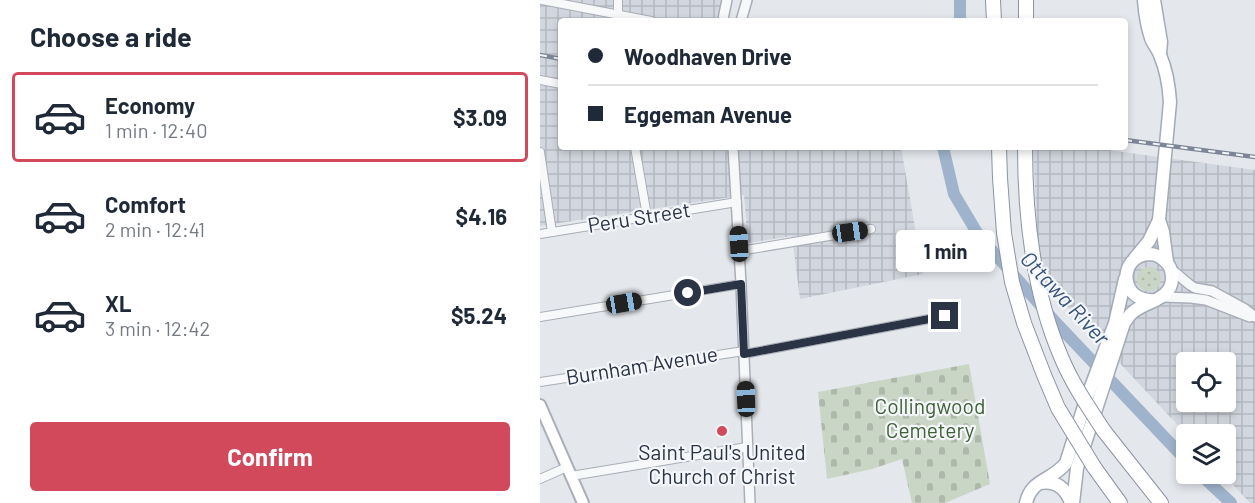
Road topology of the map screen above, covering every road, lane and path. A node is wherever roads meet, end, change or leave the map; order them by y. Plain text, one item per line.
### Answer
1 (542, 0) edge
2 (618, 0) edge
3 (725, 0) edge
4 (747, 0) edge
5 (993, 0) edge
6 (1001, 0) edge
7 (1026, 0) edge
8 (1144, 0) edge
9 (1154, 0) edge
10 (618, 15) junction
11 (634, 18) edge
12 (723, 18) edge
13 (742, 18) edge
14 (994, 18) edge
15 (1000, 18) edge
16 (1026, 18) edge
17 (1160, 54) junction
18 (540, 80) edge
19 (558, 83) edge
20 (636, 150) edge
21 (734, 150) edge
22 (999, 150) edge
23 (1025, 150) edge
24 (540, 152) edge
25 (737, 202) junction
26 (647, 216) junction
27 (1159, 220) junction
28 (871, 230) dead end
29 (552, 232) junction
30 (540, 234) edge
31 (740, 251) junction
32 (1133, 261) junction
33 (1169, 266) junction
34 (1126, 274) junction
35 (741, 284) junction
36 (1159, 298) junction
37 (945, 316) dead end
38 (540, 317) edge
39 (1255, 318) edge
40 (744, 352) junction
41 (1109, 355) junction
42 (540, 382) edge
43 (540, 405) edge
44 (747, 447) junction
45 (569, 472) junction
46 (540, 479) edge
47 (1031, 493) edge
48 (583, 503) edge
49 (750, 503) edge
50 (1020, 503) edge
51 (1072, 503) edge
52 (1120, 503) edge
53 (1161, 503) edge

1 - 10 street
2 - 10 street
3 - 12 street
4 - 13 street
5 - 14 highway
6 - 15 highway
7 - 16 highway
8 - 17 main road
9 - 17 main road
10 - 11 street
17 - 27 main road
18 - 19 street
20 - 26 street
21 - 25 street
22 - 52 highway, bridge
23 - 53 highway, bridge
24 - 29 street
25 - 26 street, Peru Street
25 - 31 street
26 - 29 street, Peru Street
27 - 32 main road
27 - 33 main road
28 - 31 street
29 - 30 street, Peru Street
31 - 35 street
32 - 33 main road
32 - 34 main road
33 - 36 main road
33 - 39 street
34 - 36 main road
34 - 41 main road
35 - 38 street
35 - 40 street
36 - 39 street
36 - 41 main road
37 - 40 street, Burnham Avenue
40 - 42 street, Burnham Avenue
40 - 44 street
41 - 47 main road
41 - 51 main road
43 - 45 main road
44 - 45 street
44 - 49 street
45 - 46 street
45 - 48 main road
47 - 50 main road
47 - 51 main road

